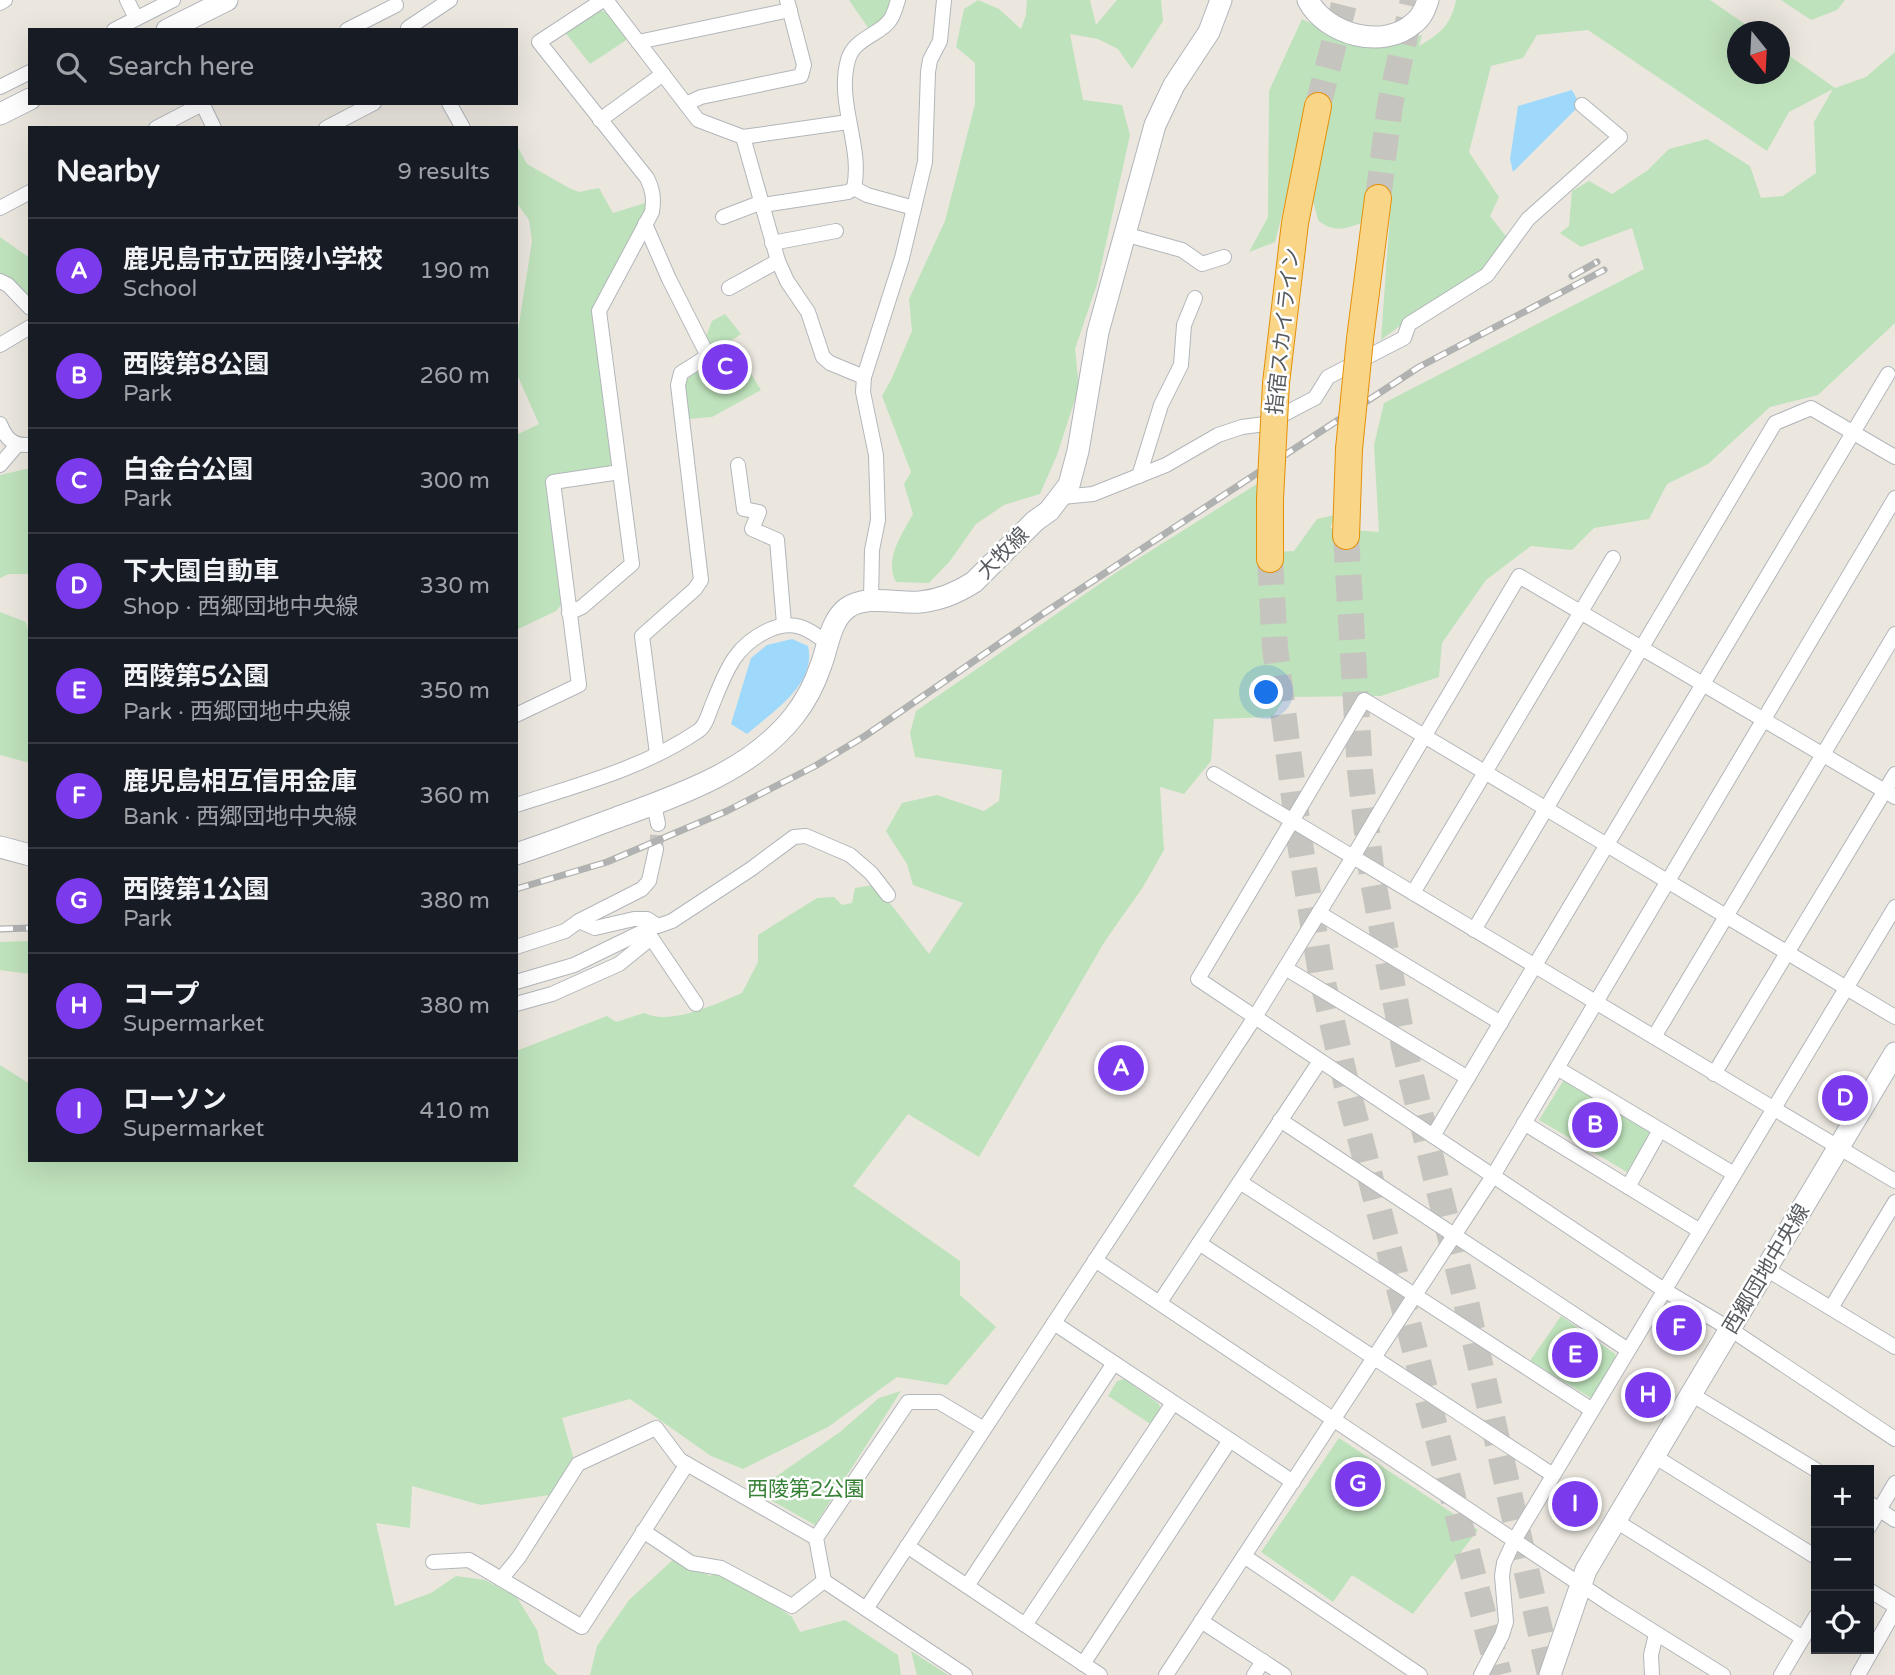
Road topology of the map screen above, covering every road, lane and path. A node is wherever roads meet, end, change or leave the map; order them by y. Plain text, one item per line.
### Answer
1 (5, 0) edge
2 (127, 0) edge
3 (173, 0) edge
4 (227, 0) edge
5 (450, 0) edge
6 (604, 0) edge
7 (898, 0) edge
8 (944, 0) edge
9 (1221, 0) edge
10 (1308, 0) edge
11 (1428, 0) edge
12 (395, 2) edge
13 (0, 3) edge
14 (788, 5) edge
15 (136, 19) junction
16 (118, 28) edge
17 (171, 28) edge
18 (350, 28) edge
19 (408, 28) edge
20 (410, 28) edge
21 (638, 42) junction
22 (28, 73) edge
23 (663, 74) junction
24 (0, 87) edge
25 (28, 100) edge
26 (686, 104) junction
27 (199, 105) edge
28 (204, 105) edge
29 (370, 105) edge
30 (450, 105) edge
31 (1582, 105) dead end
32 (1318, 106) tunnel mouth
33 (0, 114) edge
34 (600, 120) junction
35 (848, 122) junction
36 (160, 126) edge
37 (213, 126) edge
38 (330, 126) edge
39 (462, 126) edge
40 (743, 137) junction
41 (854, 188) junction
42 (28, 193) edge
43 (1378, 198) tunnel mouth
44 (763, 204) junction
45 (0, 208) edge
46 (914, 208) junction
47 (723, 217) dead end
48 (645, 224) junction
49 (836, 231) dead end
50 (1125, 234) junction
51 (772, 243) junction
52 (1224, 257) dead end
53 (778, 261) junction
54 (0, 281) edge
55 (729, 288) dead end
56 (1195, 298) dead end
57 (28, 306) edge
58 (28, 328) edge
59 (0, 345) edge
60 (1888, 374) dead end
61 (864, 377) junction
62 (0, 424) edge
63 (1854, 432) junction
64 (23, 445) edge
65 (1895, 457) edge
66 (0, 465) edge
67 (737, 465) dead end
68 (620, 472) junction
69 (1139, 476) junction
70 (1062, 497) junction
71 (1895, 498) edge
72 (1346, 536) tunnel mouth
73 (1613, 558) dead end
74 (1270, 559) tunnel mouth
75 (871, 600) junction
76 (569, 612) junction
77 (1581, 612) junction
78 (784, 624) junction
79 (1895, 634) edge
80 (827, 643) junction
81 (1641, 648) junction
82 (1703, 684) junction
83 (518, 714) edge
84 (1764, 720) junction
85 (1424, 736) junction
86 (657, 754) junction
87 (1823, 754) junction
88 (1485, 772) junction
89 (1214, 774) dead end
90 (1895, 774) edge
91 (1890, 794) edge
92 (518, 804) edge
93 (1546, 808) junction
94 (1292, 821) junction
95 (1607, 845) junction
96 (0, 847) edge
97 (656, 849) tunnel mouth
98 (518, 853) edge
99 (28, 854) edge
100 (1353, 857) junction
101 (1668, 881) junction
102 (1413, 893) junction
103 (888, 895) dead end
104 (1895, 907) edge
105 (1319, 913) junction
106 (1726, 916) junction
107 (579, 921) junction
108 (1474, 930) junction
109 (652, 931) junction
110 (518, 946) edge
111 (1787, 952) junction
112 (1535, 966) junction
113 (1285, 968) junction
114 (518, 981) edge
115 (1846, 988) junction
116 (518, 1003) edge
117 (1596, 1003) junction
118 (696, 1004) dead end
119 (1255, 1017) junction
120 (1895, 1017) edge
121 (1501, 1023) junction
122 (1654, 1037) junction
123 (1895, 1053) edge
124 (1320, 1060) junction
125 (1556, 1069) junction
126 (1714, 1074) junction
127 (1468, 1078) junction
128 (1773, 1109) junction
129 (1280, 1120) junction
130 (1524, 1123) junction
131 (1660, 1130) junction
132 (1433, 1136) junction
133 (1838, 1147) junction
134 (1734, 1174) junction
135 (1493, 1175) junction
136 (1895, 1181) edge
137 (1240, 1182) junction
138 (1628, 1186) junction
139 (1895, 1202) edge
140 (1700, 1231) junction
141 (1454, 1235) junction
142 (1199, 1243) junction
143 (1095, 1259) junction
144 (1766, 1269) junction
145 (1664, 1290) junction
146 (1415, 1295) junction
147 (1160, 1303) junction
148 (1831, 1308) junction
149 (1054, 1323) junction
150 (1730, 1329) junction
151 (1894, 1344) edge
152 (1628, 1350) junction
153 (1374, 1357) junction
154 (1114, 1363) junction
155 (1691, 1394) junction
156 (1173, 1403) junction
157 (1592, 1410) junction
158 (1335, 1419) junction
159 (984, 1429) junction
160 (1895, 1438) edge
161 (1230, 1440) junction
162 (1654, 1456) junction
163 (687, 1464) junction
164 (1811, 1468) edge
165 (1553, 1475) junction
166 (1293, 1482) junction
167 (1895, 1483) edge
168 (1874, 1506) edge
169 (1895, 1520) edge
170 (1616, 1521) junction
171 (643, 1531) junction
172 (816, 1538) junction
173 (1515, 1539) junction
174 (907, 1546) junction
175 (1811, 1554) edge
176 (1244, 1556) junction
177 (433, 1562) dead end
178 (501, 1579) junction
179 (824, 1581) junction
180 (1580, 1583) junction
181 (967, 1586) junction
182 (1870, 1591) edge
183 (1895, 1608) edge
184 (866, 1609) junction
185 (1201, 1621) junction
186 (1025, 1625) junction
187 (1811, 1625) edge
188 (1656, 1634) junction
189 (1804, 1638) junction
190 (1263, 1661) junction
191 (1083, 1664) junction
192 (1860, 1674) edge
193 (965, 1675) edge
194 (1100, 1675) edge
195 (1166, 1675) edge
196 (1254, 1675) edge
197 (1284, 1675) edge
198 (1420, 1675) edge
199 (1481, 1675) edge
200 (1550, 1675) edge
201 (1652, 1675) edge
202 (1723, 1675) edge
203 (1781, 1675) edge

1 - 13 street
2 - 15 street
3 - 15 street
4 - 17 street
5 - 20 street
6 - 21 street
6 - 34 street
7 - 35 street
8 - 46 street
9 - 50 street, 大牧線
10 - 11 street
12 - 18 street
12 - 19 street
14 - 21 street
14 - 26 street
15 - 16 street
21 - 23 street
22 - 24 street
23 - 26 street
23 - 34 street
25 - 33 street
26 - 40 street
27 - 36 street
28 - 37 street
29 - 38 street
30 - 39 street
31 - 69 street
32 - 74 highway, 指宿スカイライン, bridge
34 - 48 street
35 - 40 street
35 - 41 street
40 - 44 street
41 - 44 street
41 - 46 street
42 - 45 street
43 - 72 highway, bridge
44 - 47 street
44 - 51 street
46 - 61 street
48 - 68 street
48 - 86 street
49 - 51 street
50 - 52 street
50 - 70 street, 大牧線
51 - 53 street
53 - 55 street
53 - 61 street
54 - 57 street
56 - 69 street
58 - 59 street
60 - 63 street
61 - 75 street
62 - 64 street
63 - 65 street
63 - 81 street
63 - 82 street
64 - 66 street
67 - 78 street
68 - 76 street
68 - 76 street
69 - 70 street
70 - 75 street, 大牧線
71 - 84 street
73 - 77 street
75 - 80 street
76 - 83 street
77 - 81 street
77 - 85 street
77 - 88 street
78 - 80 street
78 - 86 street
79 - 87 street
80 - 98 street
81 - 82 street
81 - 93 street
82 - 84 street
82 - 95 street
84 - 87 street
84 - 101 street
85 - 88 street
85 - 94 street
85 - 100 street
86 - 92 street
87 - 91 street
87 - 106 street
88 - 93 street
88 - 102 street
89 - 94 street
90 - 91 street
91 - 111 street
93 - 95 street
93 - 108 street
94 - 100 street
94 - 119 street
95 - 101 street
95 - 112 street
96 - 99 street
97 - 107 street
100 - 102 street
100 - 105 street
101 - 106 street
101 - 117 street
102 - 108 street
103 - 109 street
104 - 115 street
105 - 113 street
105 - 121 street
106 - 111 street
106 - 122 street
107 - 109 street
107 - 110 street
108 - 112 street
109 - 114 street
109 - 116 street
109 - 118 street
111 - 115 street
111 - 126 street
112 - 117 street
112 - 121 street
113 - 119 street
113 - 127 street
115 - 120 street
115 - 128 street
117 - 122 street
117 - 125 street
119 - 124 street
119 - 143 street
121 - 127 street
122 - 126 street
123 - 133 street, 西郷団地中央線
124 - 129 street
124 - 132 street
125 - 130 street
125 - 131 street
126 - 128 street
127 - 132 street
128 - 133 street
128 - 134 street
129 - 137 street
129 - 141 street
130 - 135 street
130 - 138 street
131 - 134 street
131 - 138 street
132 - 135 street
133 - 136 street
133 - 144 street, 西郷団地中央線
134 - 140 street
135 - 141 street
135 - 145 street
137 - 142 street
137 - 146 street
138 - 140 street
139 - 148 street
140 - 145 street
141 - 146 street
141 - 152 street
142 - 147 street
142 - 153 street
143 - 147 street
143 - 149 street
144 - 148 street
144 - 150 street, 西郷団地中央線
145 - 150 street
145 - 152 street
146 - 153 street
146 - 157 street
147 - 158 street
148 - 151 street
149 - 154 street
149 - 159 street
150 - 155 street, 西郷団地中央線
150 - 160 street
152 - 157 street
153 - 158 street
153 - 165 street
154 - 156 street
154 - 181 street
155 - 162 street, 西郷団地中央線
155 - 164 street
156 - 161 street
156 - 186 street
157 - 165 street
158 - 166 street
158 - 173 street
159 - 172 street
159 - 174 street
161 - 166 street
161 - 191 street
162 - 170 street, 西郷団地中央線
162 - 175 street
163 - 171 street
163 - 172 street
163 - 178 street
165 - 173 street
166 - 176 street
167 - 168 street
168 - 169 street
170 - 180 street, 西郷団地中央線
170 - 189 street
171 - 178 street
171 - 179 street
172 - 179 street
173 - 180 street
173 - 199 street
174 - 181 street
174 - 184 street
176 - 185 street
176 - 198 street
177 - 178 street
179 - 184 street
180 - 188 street
180 - 200 street, 西郷団地中央線
181 - 186 street
182 - 183 street
183 - 192 street
184 - 193 street
185 - 190 street
185 - 195 street
186 - 191 street
187 - 189 street
188 - 201 street
188 - 202 street
189 - 203 street
190 - 196 street
190 - 197 street
191 - 194 street

